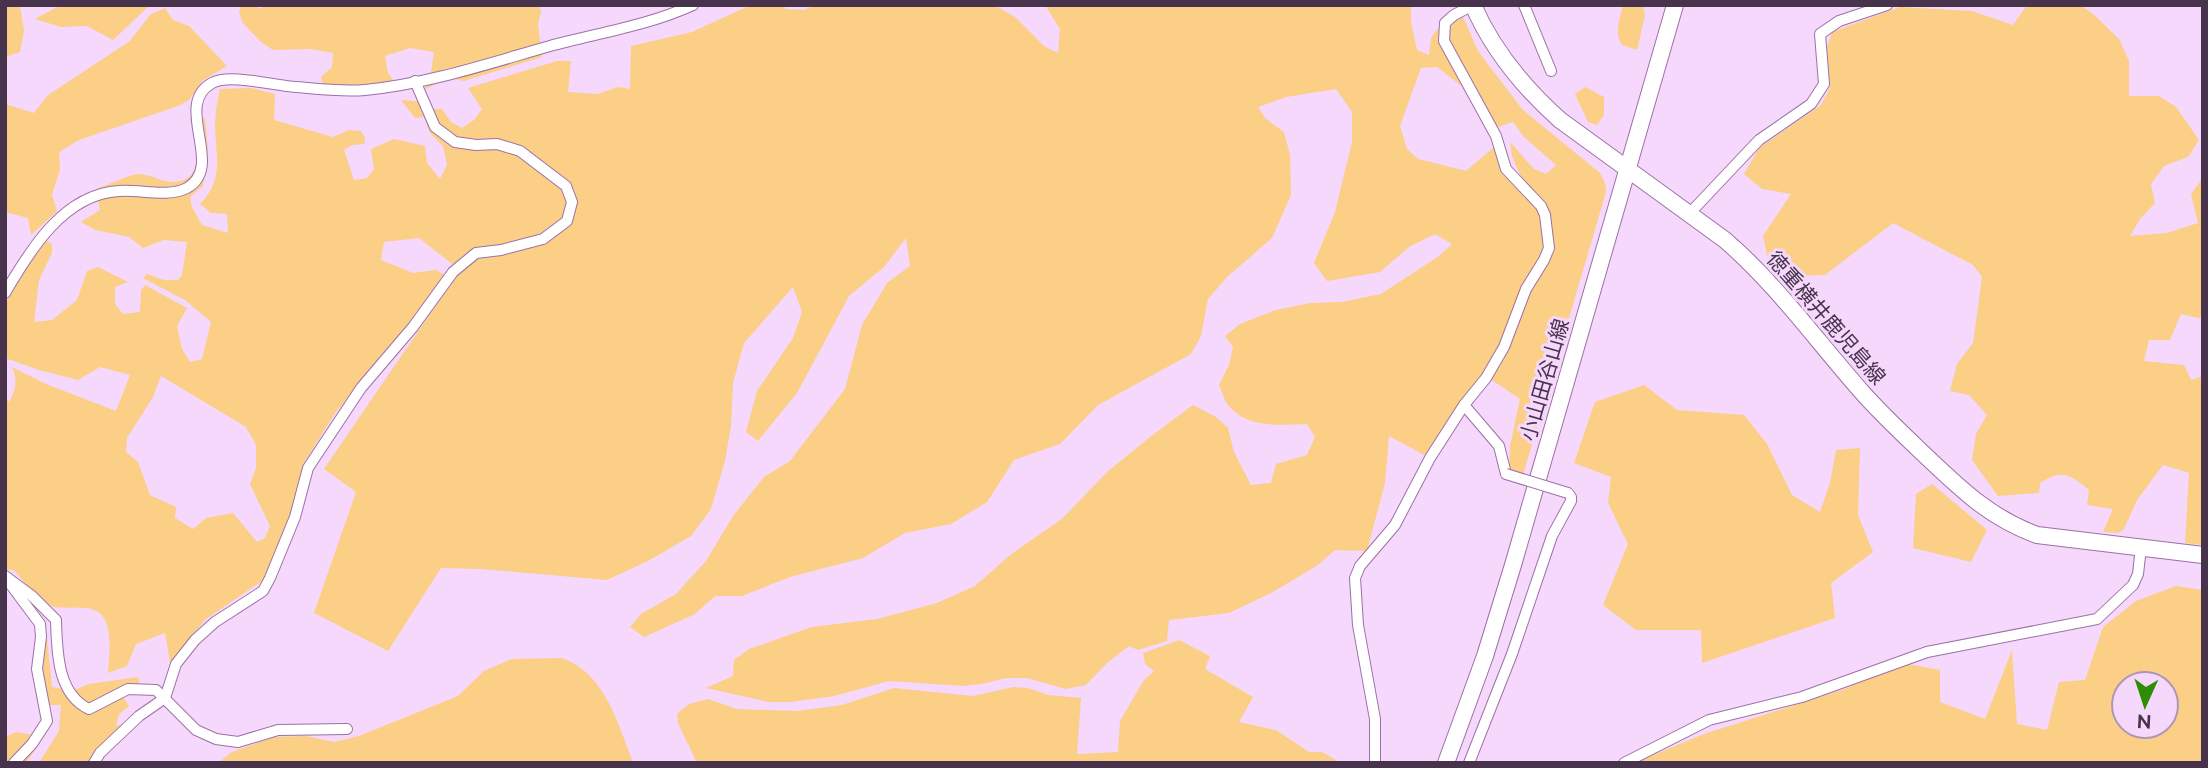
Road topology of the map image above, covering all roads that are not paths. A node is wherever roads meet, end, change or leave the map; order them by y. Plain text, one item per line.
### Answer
1 (693, 5) edge
2 (1473, 5) edge
3 (1524, 5) edge
4 (1675, 5) edge
5 (1887, 5) edge
6 (1551, 71) dead end
7 (415, 81) junction
8 (1629, 170) junction
9 (1689, 214) junction
10 (5, 293) edge
11 (1464, 405) junction
12 (2141, 547) junction
13 (2203, 555) edge
14 (5, 577) edge
15 (165, 698) junction
16 (347, 729) dead end
17 (14, 763) edge
18 (94, 763) edge
19 (1375, 763) edge
20 (1446, 763) edge
21 (1469, 763) edge
22 (1624, 763) edge

1 - 7 street
2 - 8 main road, 徳重横井鹿児島線
2 - 11 street
3 - 6 street
4 - 8 main road, 小山田谷山線
5 - 9 street
7 - 10 street
7 - 15 street
8 - 9 main road, 徳重横井鹿児島線
8 - 20 main road, 小山田谷山線
9 - 12 main road, 徳重横井鹿児島線
11 - 19 street
11 - 21 street, bridge
12 - 13 main road, 徳重横井鹿児島線
12 - 22 street
14 - 15 street
14 - 17 street
15 - 16 street
15 - 18 street

